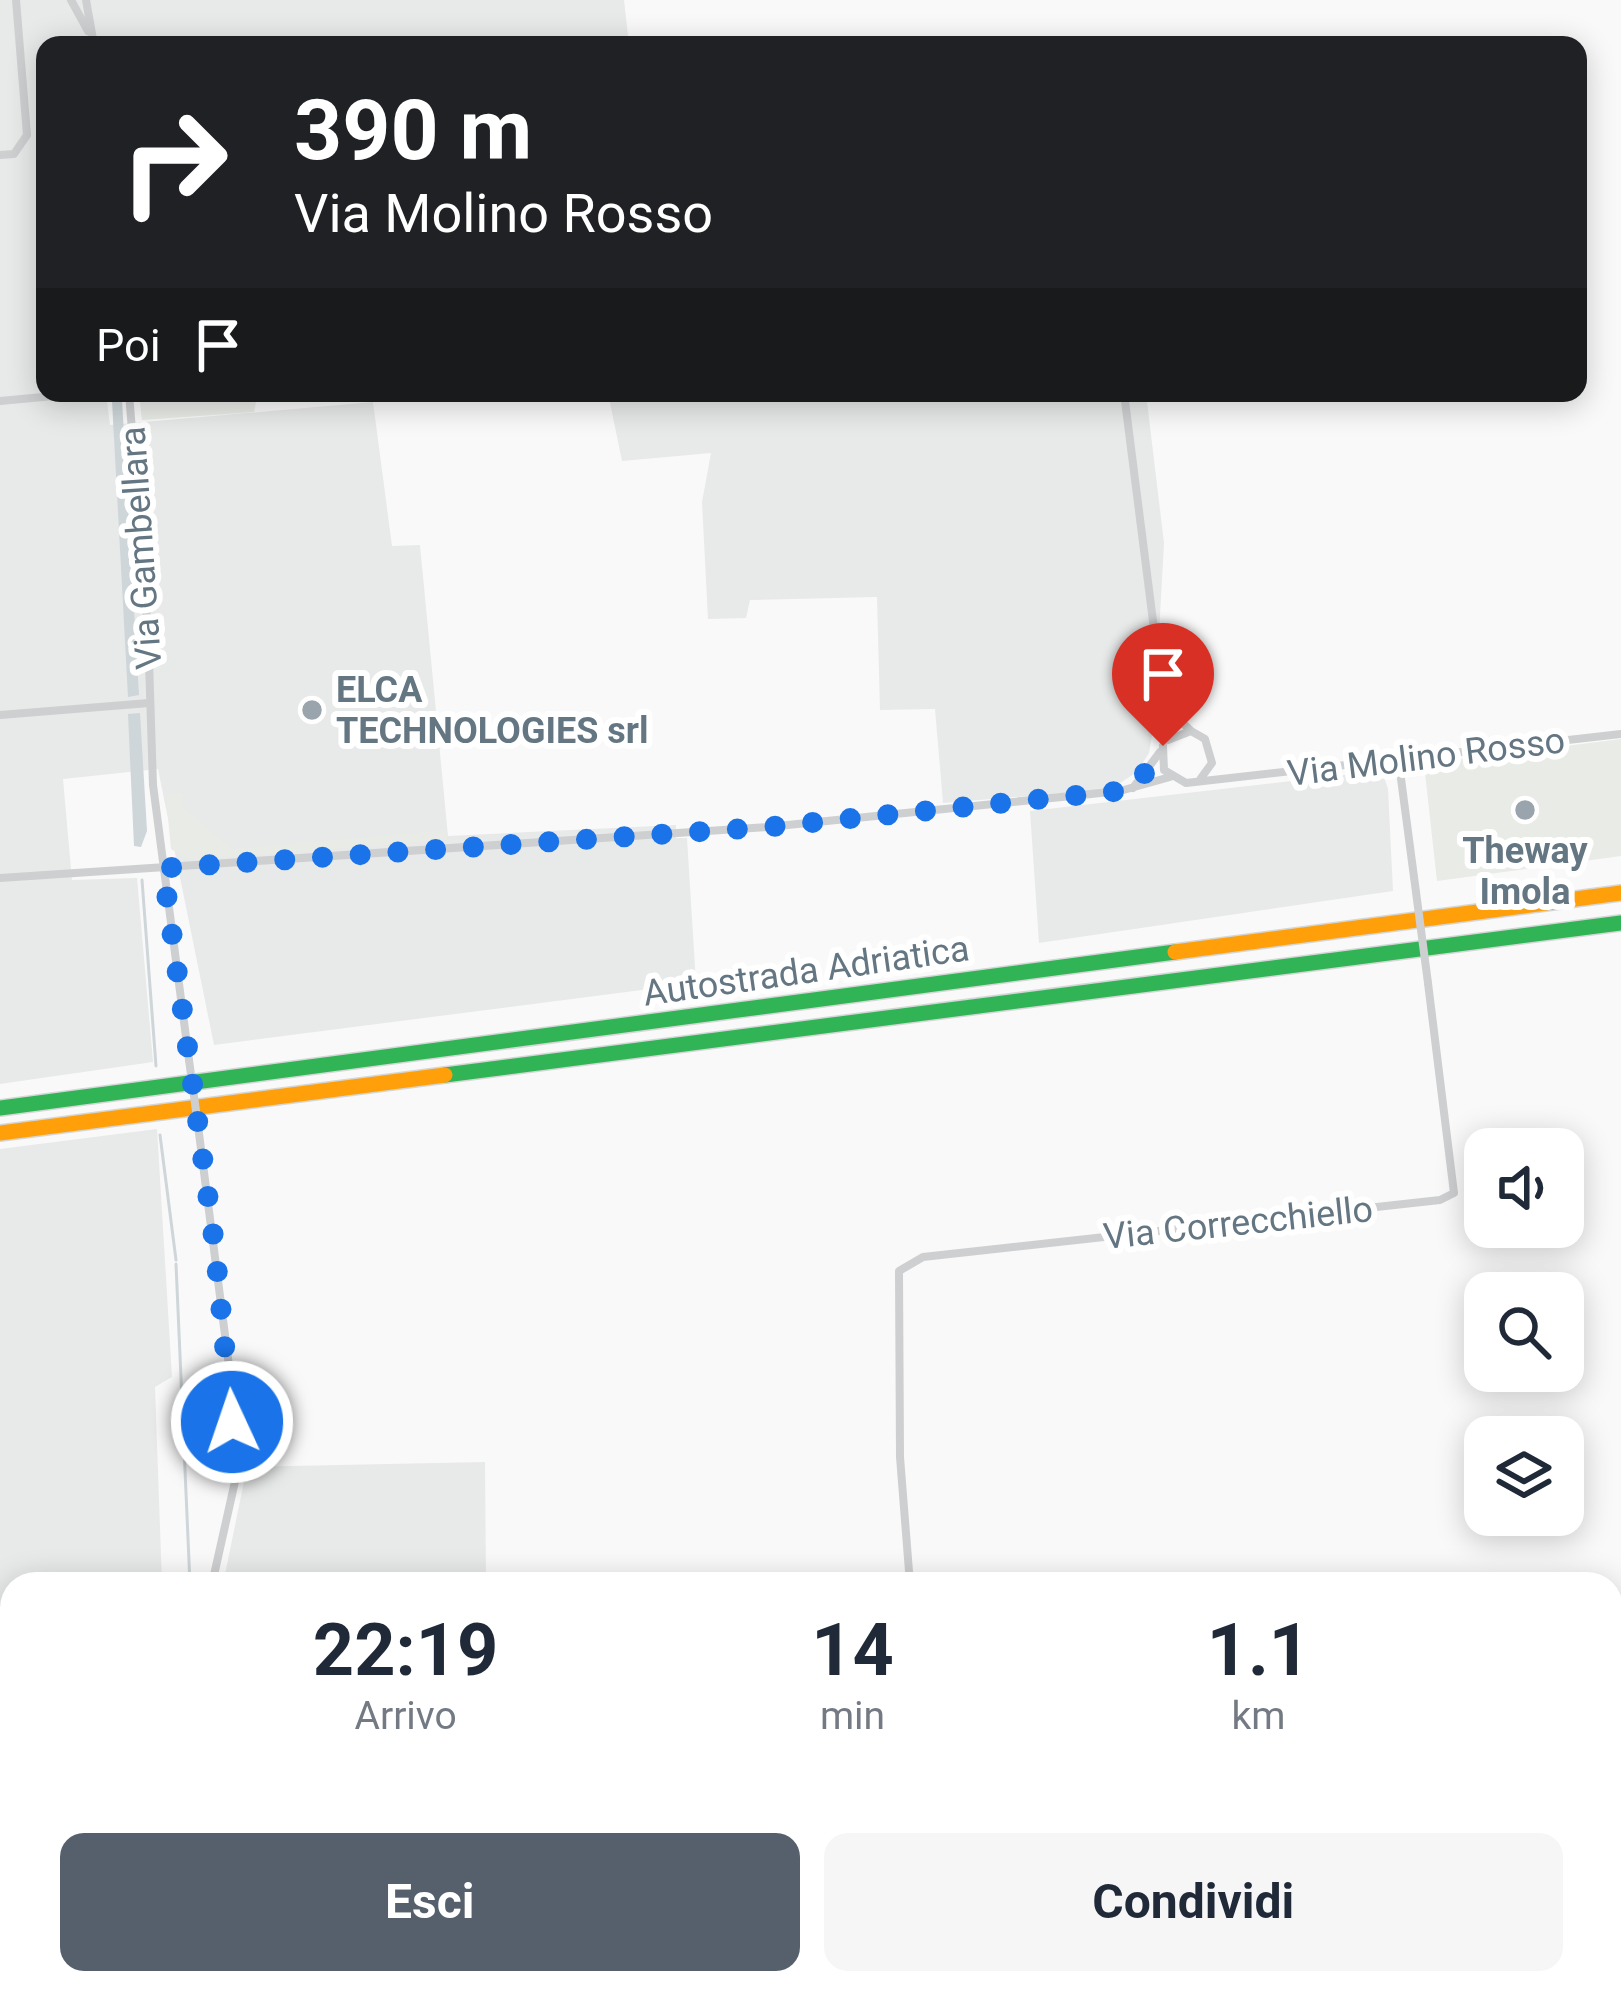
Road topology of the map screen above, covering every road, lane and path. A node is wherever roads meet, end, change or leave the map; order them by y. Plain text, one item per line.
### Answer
1 (16, 0) edge
2 (71, 0) edge
3 (86, 0) edge
4 (90, 36) edge
5 (92, 36) edge
6 (0, 155) edge
7 (36, 397) edge
8 (0, 400) edge
9 (130, 402) edge
10 (1125, 402) edge
11 (149, 703) junction
12 (1163, 704) junction
13 (0, 715) edge
14 (1191, 731) junction
15 (1621, 734) edge
16 (1166, 743) junction
17 (1212, 754) junction
18 (1398, 756) junction
19 (1170, 776) junction
20 (1232, 777) junction
21 (1195, 782) junction
22 (1132, 789) junction
23 (163, 868) junction
24 (0, 878) edge
25 (1621, 893) edge
26 (1621, 923) edge
27 (0, 1108) edge
28 (0, 1133) edge
29 (215, 1572) edge
30 (909, 1572) edge

1 - 6 street
2 - 4 street
3 - 5 street
7 - 8 street, Via Gambellara
9 - 11 street, Via Gambellara
10 - 12 street
11 - 13 street, Via Gambellara
11 - 23 street, Via Gambellara
12 - 14 street
12 - 16 street
14 - 16 street
14 - 17 street
15 - 18 street, Via Molino Rosso
16 - 19 street
16 - 22 street
17 - 20 street
17 - 21 street
18 - 20 street, Via Molino Rosso
18 - 30 street, Via Correcchiello, bridge
19 - 21 street
19 - 22 street
20 - 21 street, Via Molino Rosso
22 - 23 street
23 - 24 street
23 - 29 street, Via Gambellara, bridge
25 - 27 highway, Autostrada Adriatica
26 - 28 highway, Autostrada Adriatica

